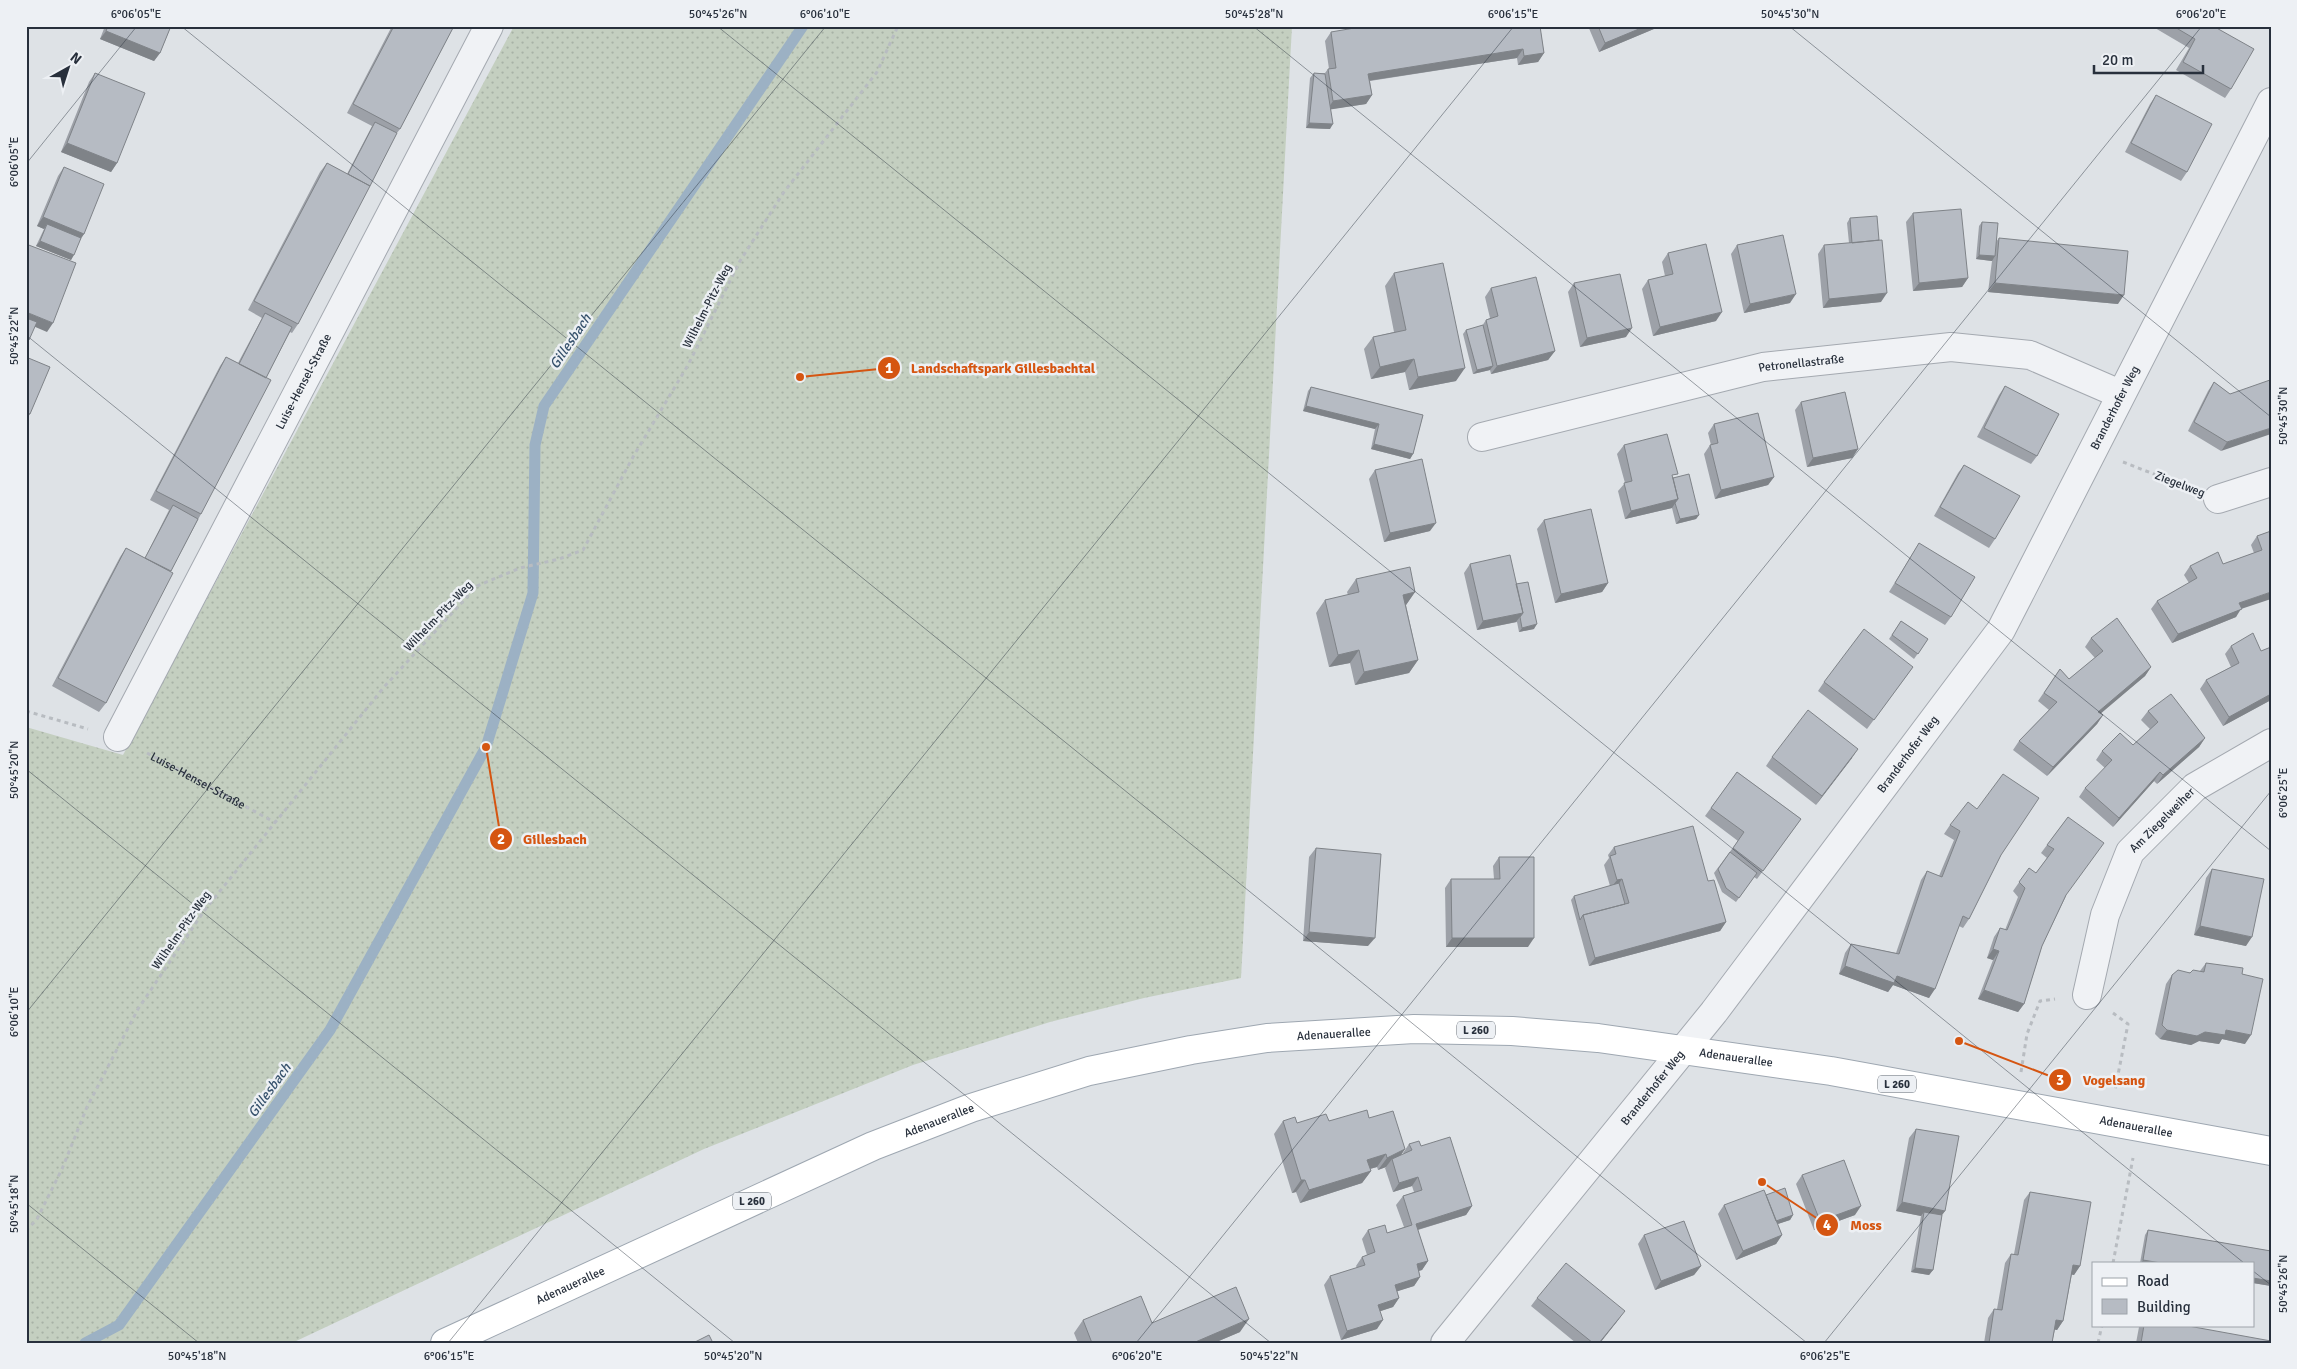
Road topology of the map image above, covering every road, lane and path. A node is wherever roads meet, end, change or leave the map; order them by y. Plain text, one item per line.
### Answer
1 (489, 26) edge
2 (898, 26) edge
3 (2271, 102) edge
4 (2120, 394) junction
5 (1482, 437) dead end
6 (2091, 450) junction
7 (2271, 482) edge
8 (2218, 499) joint
9 (26, 711) edge
10 (118, 737) junction
11 (2271, 743) edge
12 (276, 823) junction
13 (2087, 995) junction
14 (1684, 1049) junction
15 (2015, 1105) junction
16 (2110, 1123) junction
17 (2271, 1151) edge
18 (2128, 1179) dead end
19 (26, 1231) edge
20 (2113, 1262) edge
21 (2102, 1326) edge
22 (445, 1343) edge
23 (1445, 1343) edge
24 (2098, 1343) edge

1 - 10 street, Luise-Hensel-Straße
2 - 12 path, Wilhelm-Pitz-Weg
3 - 4 street, Branderhofer Weg
4 - 5 street, Petronellastraße
4 - 6 street, Branderhofer Weg
6 - 8 path, Ziegelweg
6 - 14 street, Branderhofer Weg
7 - 8 street, Ziegelweg
9 - 10 path, Luise-Hensel-Straße
10 - 12 path, Luise-Hensel-Straße
11 - 13 street, Am Ziegelweiher
12 - 19 path, Wilhelm-Pitz-Weg
13 - 15 path
13 - 16 path
14 - 15 main road, Adenauerallee / L 260
14 - 22 main road, Adenauerallee / L 260
14 - 23 street, Branderhofer Weg
15 - 16 main road, Adenauerallee / L 260
16 - 17 main road, Adenauerallee / L 260
18 - 20 path
21 - 24 path

